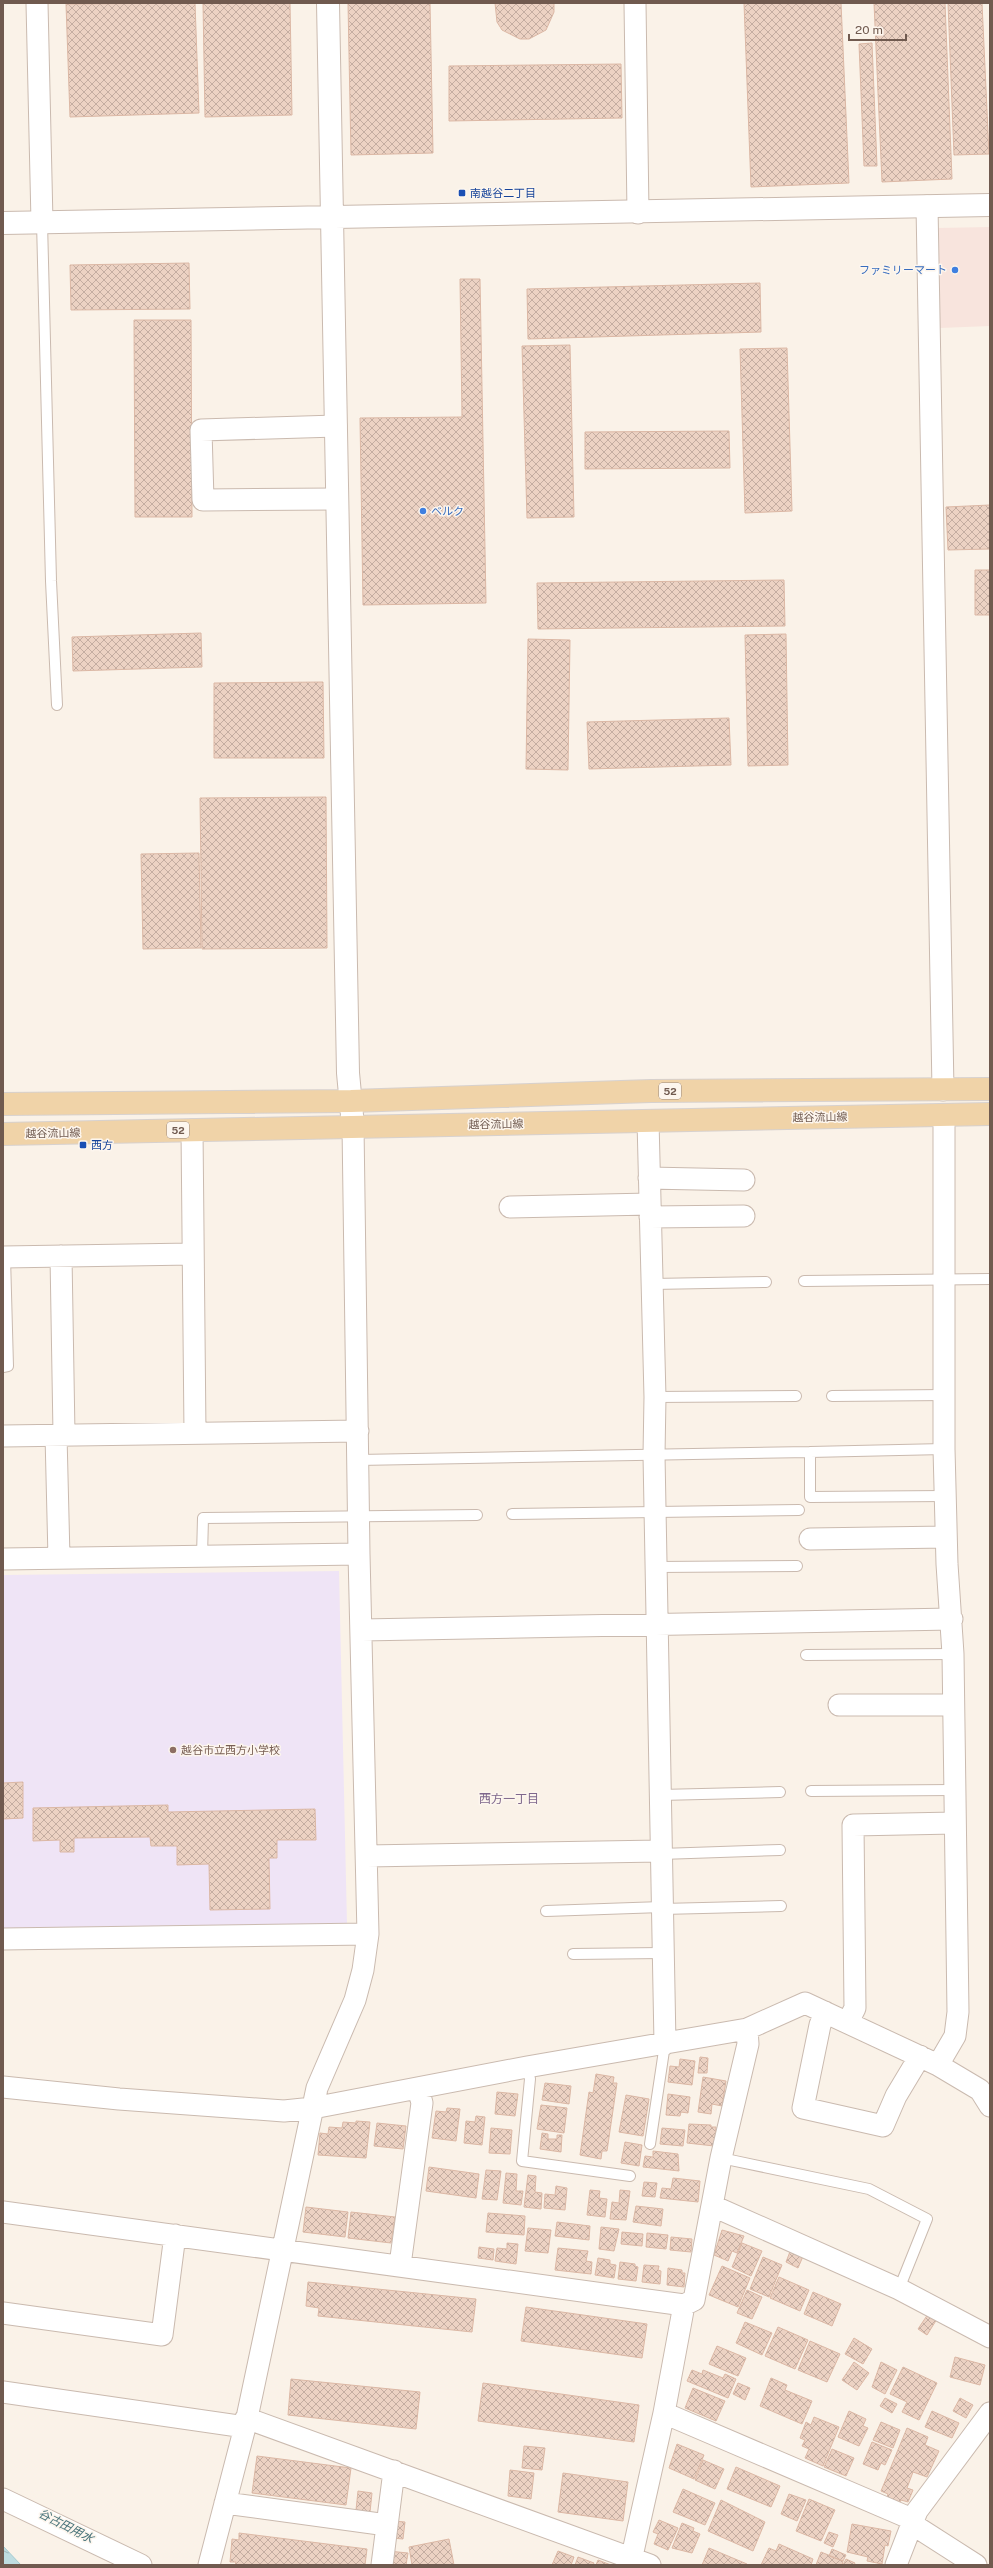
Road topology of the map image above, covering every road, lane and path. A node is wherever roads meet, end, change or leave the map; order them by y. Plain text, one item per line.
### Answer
1 (37, 3) edge
2 (328, 3) edge
3 (635, 3) edge
4 (990, 205) edge
5 (927, 206) junction
6 (638, 213) junction
7 (332, 217) junction
8 (42, 222) junction
9 (3, 223) edge
10 (336, 426) junction
11 (337, 499) junction
12 (57, 705) dead end
13 (990, 1089) edge
14 (943, 1090) junction
15 (351, 1101) junction
16 (3, 1104) edge
17 (990, 1114) edge
18 (944, 1115) junction
19 (648, 1121) junction
20 (353, 1126) junction
21 (192, 1130) junction
22 (3, 1134) edge
23 (649, 1178) junction
24 (744, 1180) dead end
25 (510, 1207) dead end
26 (650, 1211) junction
27 (744, 1216) dead end
28 (192, 1254) junction
29 (61, 1256) junction
30 (4, 1257) edge
31 (945, 1279) junction
32 (990, 1279) edge
33 (804, 1281) dead end
34 (766, 1282) dead end
35 (652, 1284) junction
36 (3, 1367) edge
37 (946, 1395) junction
38 (796, 1396) dead end
39 (832, 1396) dead end
40 (655, 1397) junction
41 (358, 1431) junction
42 (195, 1433) junction
43 (60, 1434) junction
44 (3, 1436) edge
45 (944, 1449) junction
46 (810, 1452) junction
47 (654, 1455) junction
48 (358, 1460) junction
49 (945, 1496) junction
50 (799, 1510) dead end
51 (656, 1511) junction
52 (512, 1514) dead end
53 (476, 1515) dead end
54 (358, 1516) junction
55 (946, 1537) junction
56 (810, 1539) dead end
57 (359, 1554) junction
58 (202, 1556) junction
59 (59, 1558) junction
60 (3, 1559) edge
61 (797, 1566) dead end
62 (657, 1567) junction
63 (952, 1619) junction
64 (657, 1624) junction
65 (362, 1630) junction
66 (952, 1654) junction
67 (806, 1655) dead end
68 (839, 1705) dead end
69 (953, 1706) junction
70 (954, 1790) junction
71 (811, 1791) dead end
72 (780, 1792) dead end
73 (660, 1795) junction
74 (955, 1823) junction
75 (780, 1850) dead end
76 (661, 1852) junction
77 (367, 1856) junction
78 (781, 1906) dead end
79 (662, 1908) junction
80 (546, 1911) dead end
81 (368, 1934) junction
82 (3, 1939) edge
83 (662, 1953) junction
84 (573, 1954) dead end
85 (825, 2012) junction
86 (848, 2022) junction
87 (747, 2029) junction
88 (664, 2044) junction
89 (929, 2060) junction
90 (527, 2067) junction
91 (3, 2087) edge
92 (418, 2088) junction
93 (990, 2106) edge
94 (313, 2108) junction
95 (650, 2144) dead end
96 (722, 2158) junction
97 (630, 2176) dead end
98 (713, 2206) junction
99 (3, 2212) edge
100 (175, 2236) junction
101 (283, 2249) junction
102 (400, 2265) junction
103 (899, 2289) junction
104 (684, 2305) junction
105 (3, 2313) edge
106 (990, 2337) edge
107 (3, 2392) edge
108 (664, 2413) junction
109 (990, 2413) edge
110 (245, 2423) junction
111 (394, 2471) junction
112 (3, 2499) edge
113 (225, 2503) junction
114 (913, 2522) junction
115 (387, 2525) junction
116 (638, 2563) edge
117 (141, 2565) edge
118 (209, 2565) edge
119 (382, 2565) edge
120 (896, 2565) edge
121 (976, 2565) edge

1 - 8 street
2 - 7 street
3 - 6 street
4 - 5 street
5 - 6 street
5 - 14 street
6 - 7 street
7 - 8 street
7 - 10 street
8 - 9 street
8 - 12 lane
10 - 11 street
10 - 11 street
11 - 15 street
13 - 14 main road, 52
14 - 15 main road, 52
15 - 16 main road, 52
15 - 20 street
17 - 18 main road, 越谷流山線 / 52
18 - 19 main road, 越谷流山線 / 52
18 - 31 street
19 - 20 main road, 越谷流山線 / 52
19 - 23 street
20 - 21 main road, 越谷流山線 / 52
20 - 41 street
21 - 22 main road, 越谷流山線 / 52
21 - 28 street
23 - 24 street
23 - 26 street
25 - 26 street
26 - 27 street
26 - 35 street
28 - 29 street
28 - 42 street
29 - 30 street
29 - 43 street
30 - 36 lane
31 - 32 lane
31 - 33 lane
31 - 37 street
34 - 35 lane
35 - 40 street
37 - 39 lane
37 - 45 street
38 - 40 lane
40 - 47 street
41 - 42 street
41 - 48 street
42 - 43 street
43 - 44 street
43 - 59 street
45 - 46 lane
45 - 49 street
46 - 47 lane
46 - 49 lane
47 - 48 lane
47 - 51 street
48 - 54 street
49 - 55 street
50 - 51 lane
51 - 52 lane
51 - 62 street
53 - 54 lane
54 - 57 street
54 - 58 lane
55 - 56 street
55 - 63 street
57 - 58 street
57 - 65 street
58 - 59 street
59 - 60 street
61 - 62 lane
62 - 64 street
63 - 64 street
63 - 66 street
64 - 65 street
64 - 73 street
65 - 77 street
66 - 67 lane
66 - 69 street
68 - 69 street
69 - 70 street
70 - 71 lane
70 - 74 street
72 - 73 lane
73 - 76 street
74 - 86 street
74 - 89 street
75 - 76 lane
76 - 77 street
76 - 79 street
77 - 81 street
78 - 79 lane
79 - 80 lane
79 - 83 street
81 - 82 street
81 - 94 street
83 - 84 lane
83 - 88 street
85 - 86 street
85 - 87 street
85 - 89 street
86 - 89 street
87 - 88 street
87 - 96 street
88 - 90 street
88 - 95 lane
89 - 93 street
90 - 92 street
90 - 97 lane
91 - 94 street
92 - 94 street
92 - 102 street
94 - 101 street
96 - 98 street
96 - 103 lane
98 - 103 street
98 - 104 street
99 - 100 street
100 - 101 street
100 - 105 street
101 - 102 street
101 - 110 street
102 - 104 street
103 - 106 street
104 - 108 street
107 - 110 street
108 - 114 street
108 - 116 street
109 - 114 street
110 - 111 street
110 - 113 street
111 - 115 street
111 - 116 street
112 - 117 street
113 - 115 street
113 - 118 street
114 - 120 street
114 - 121 street
115 - 119 street

